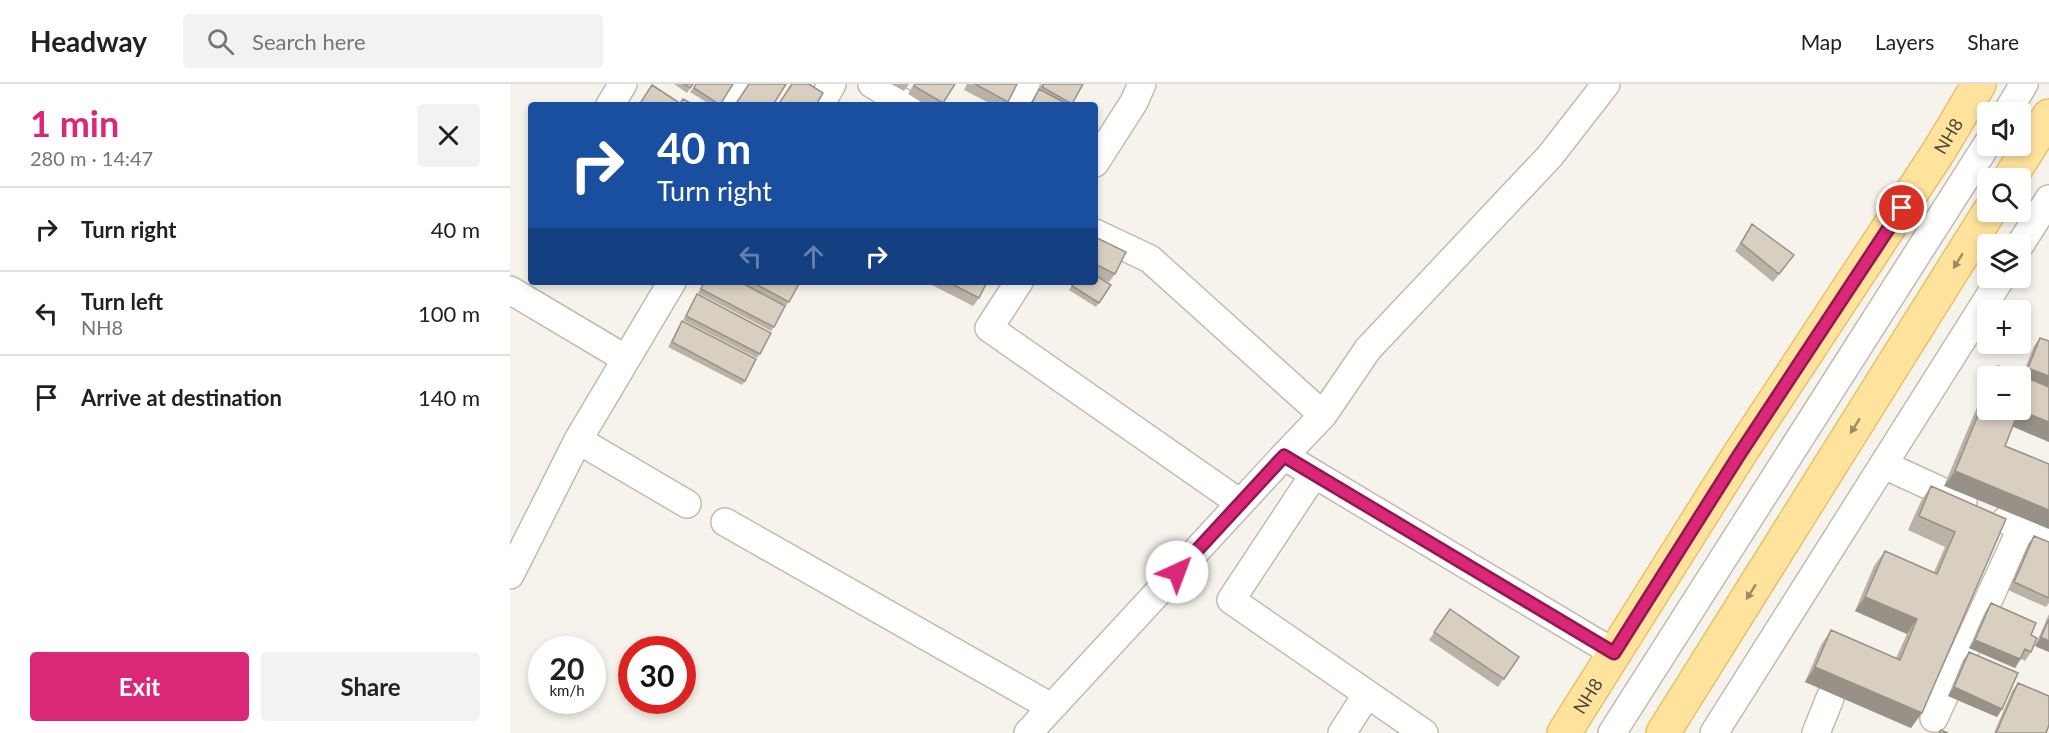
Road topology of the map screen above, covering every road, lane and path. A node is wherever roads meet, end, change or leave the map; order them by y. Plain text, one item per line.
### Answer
1 (623, 84) edge
2 (735, 84) edge
3 (832, 84) edge
4 (872, 84) edge
5 (1026, 84) edge
6 (1142, 84) edge
7 (1606, 84) edge
8 (1979, 84) edge
9 (2024, 84) edge
10 (612, 102) edge
11 (724, 102) edge
12 (822, 102) edge
13 (903, 102) edge
14 (1016, 102) edge
15 (2013, 102) edge
16 (2049, 116) edge
17 (1980, 156) edge
18 (1098, 158) edge
19 (2016, 168) edge
20 (2049, 199) edge
21 (1983, 222) edge
22 (1098, 234) edge
23 (2027, 234) edge
24 (670, 285) edge
25 (1017, 285) edge
26 (1995, 288) edge
27 (510, 290) edge
28 (626, 359) junction
29 (1323, 415) junction
30 (578, 440) junction
31 (1284, 456) junction
32 (1884, 465) junction
33 (1313, 476) junction
34 (1240, 503) junction
35 (687, 504) dead end
36 (725, 522) dead end
37 (2022, 527) junction
38 (2049, 540) edge
39 (510, 575) edge
40 (1614, 653) junction
41 (1367, 694) junction
42 (1830, 698) dead end
43 (1050, 707) junction
44 (1934, 718) dead end
45 (1028, 733) edge
46 (1342, 733) edge
47 (1424, 733) edge
48 (1564, 733) edge
49 (1612, 733) edge
50 (1662, 733) edge
51 (1714, 733) edge
52 (1816, 733) edge

1 - 10 street
2 - 11 street
3 - 12 street
4 - 13 street
5 - 14 street
6 - 18 street
7 - 29 street
8 - 40 main road, NH8
9 - 15 street
16 - 19 main road
17 - 49 street
20 - 23 street
21 -> 50 main road
22 - 29 street
24 - 28 street
25 - 34 street
26 - 32 street
27 - 28 street
28 - 30 street
29 - 31 street
30 - 35 street
30 - 39 street
31 - 33 street
31 - 34 street
32 - 37 street
32 - 51 street
33 - 40 street
33 - 41 street
34 - 43 street
36 - 43 street
37 - 38 street
37 - 44 street
40 - 48 main road, NH8
41 - 46 street
41 - 47 street
42 - 52 street
43 - 45 street

